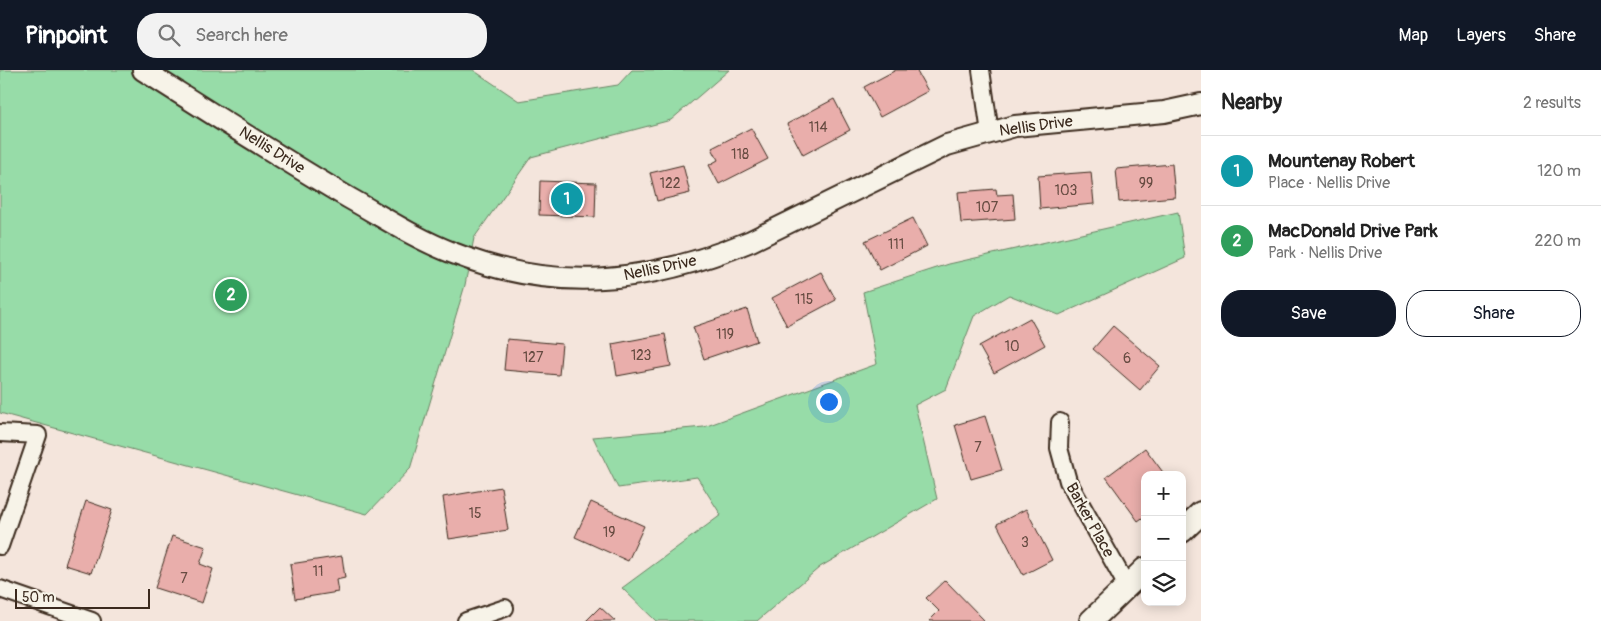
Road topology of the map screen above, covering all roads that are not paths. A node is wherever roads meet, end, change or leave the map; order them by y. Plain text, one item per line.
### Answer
1 (143, 70) edge
2 (981, 70) edge
3 (1201, 104) edge
4 (990, 133) junction
5 (1060, 422) dead end
6 (0, 433) edge
7 (1201, 512) edge
8 (1186, 527) edge
9 (0, 546) edge
10 (1141, 573) edge
11 (1127, 586) junction
12 (0, 589) edge
13 (505, 608) dead end
14 (92, 621) edge
15 (466, 621) edge
16 (1092, 621) edge

1 - 4 street, Nellis Drive
2 - 4 street
3 - 4 street, Nellis Drive
5 - 11 street, Barker Place
6 - 9 street
7 - 8 main road
10 - 11 main road
11 - 16 main road
12 - 14 street
13 - 15 street

